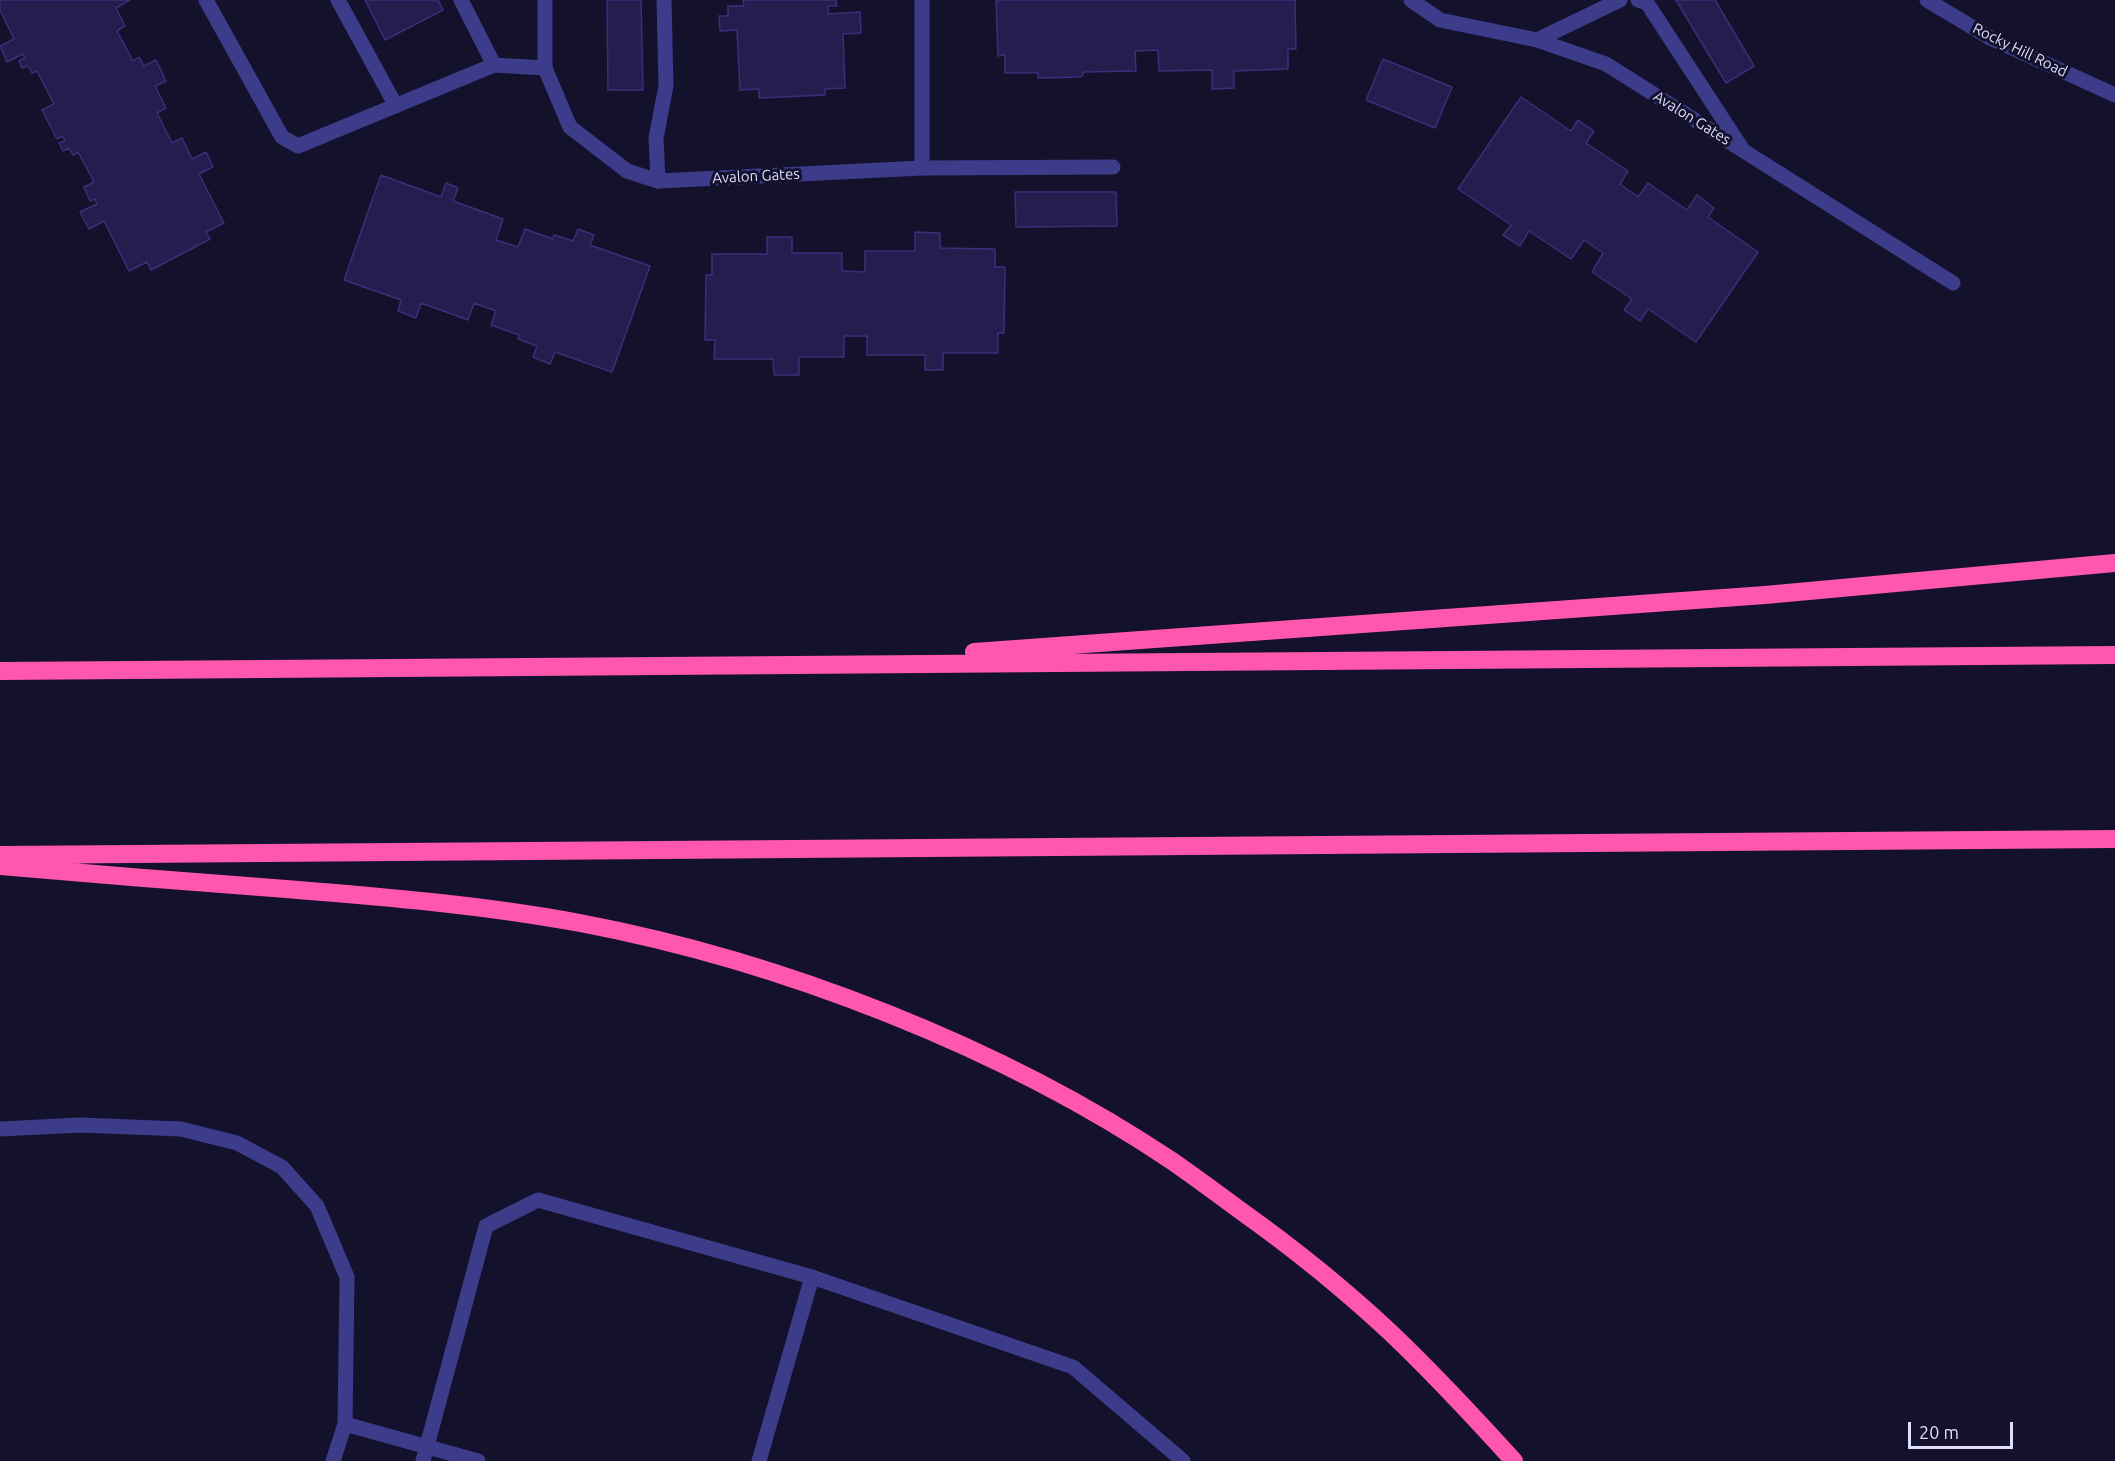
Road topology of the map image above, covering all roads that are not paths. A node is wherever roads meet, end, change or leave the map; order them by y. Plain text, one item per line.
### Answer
1 (206, 0) edge
2 (338, 0) edge
3 (461, 0) edge
4 (545, 0) edge
5 (664, 0) edge
6 (922, 0) edge
7 (1411, 0) edge
8 (1620, 0) edge
9 (1638, 0) edge
10 (1927, 0) edge
11 (1537, 40) junction
12 (494, 65) junction
13 (545, 68) junction
14 (2115, 95) edge
15 (396, 106) junction
16 (1743, 150) junction
17 (1113, 167) dead end
18 (922, 168) junction
19 (658, 181) junction
20 (1953, 283) dead end
21 (2115, 563) edge
22 (2115, 655) edge
23 (807, 664) junction
24 (0, 671) edge
25 (2115, 839) edge
26 (0, 855) edge
27 (0, 866) edge
28 (0, 1129) edge
29 (812, 1277) junction
30 (345, 1424) junction
31 (425, 1454) edge
32 (333, 1461) edge
33 (478, 1461) edge
34 (759, 1461) edge
35 (1183, 1461) edge
36 (1514, 1461) edge

1 - 15 street
2 - 15 street
3 - 12 street
4 - 13 street, Avalon Gates
5 - 19 street
6 - 18 street
7 - 11 street, Avalon Gates
8 - 11 street
9 - 16 street
10 - 14 street, Rocky Hill Road
11 - 16 street, Avalon Gates
12 - 13 street
12 - 15 street
13 - 19 street, Avalon Gates
16 - 20 street, Avalon Gates
17 - 18 street, Avalon Gates
18 - 19 street, Avalon Gates
21 - 23 highway
22 - 23 highway
23 - 24 highway
25 - 26 highway
27 - 36 highway
28 - 30 street
29 - 31 street
29 - 34 street
29 - 35 street
30 - 31 street
30 - 32 street
31 - 33 street

